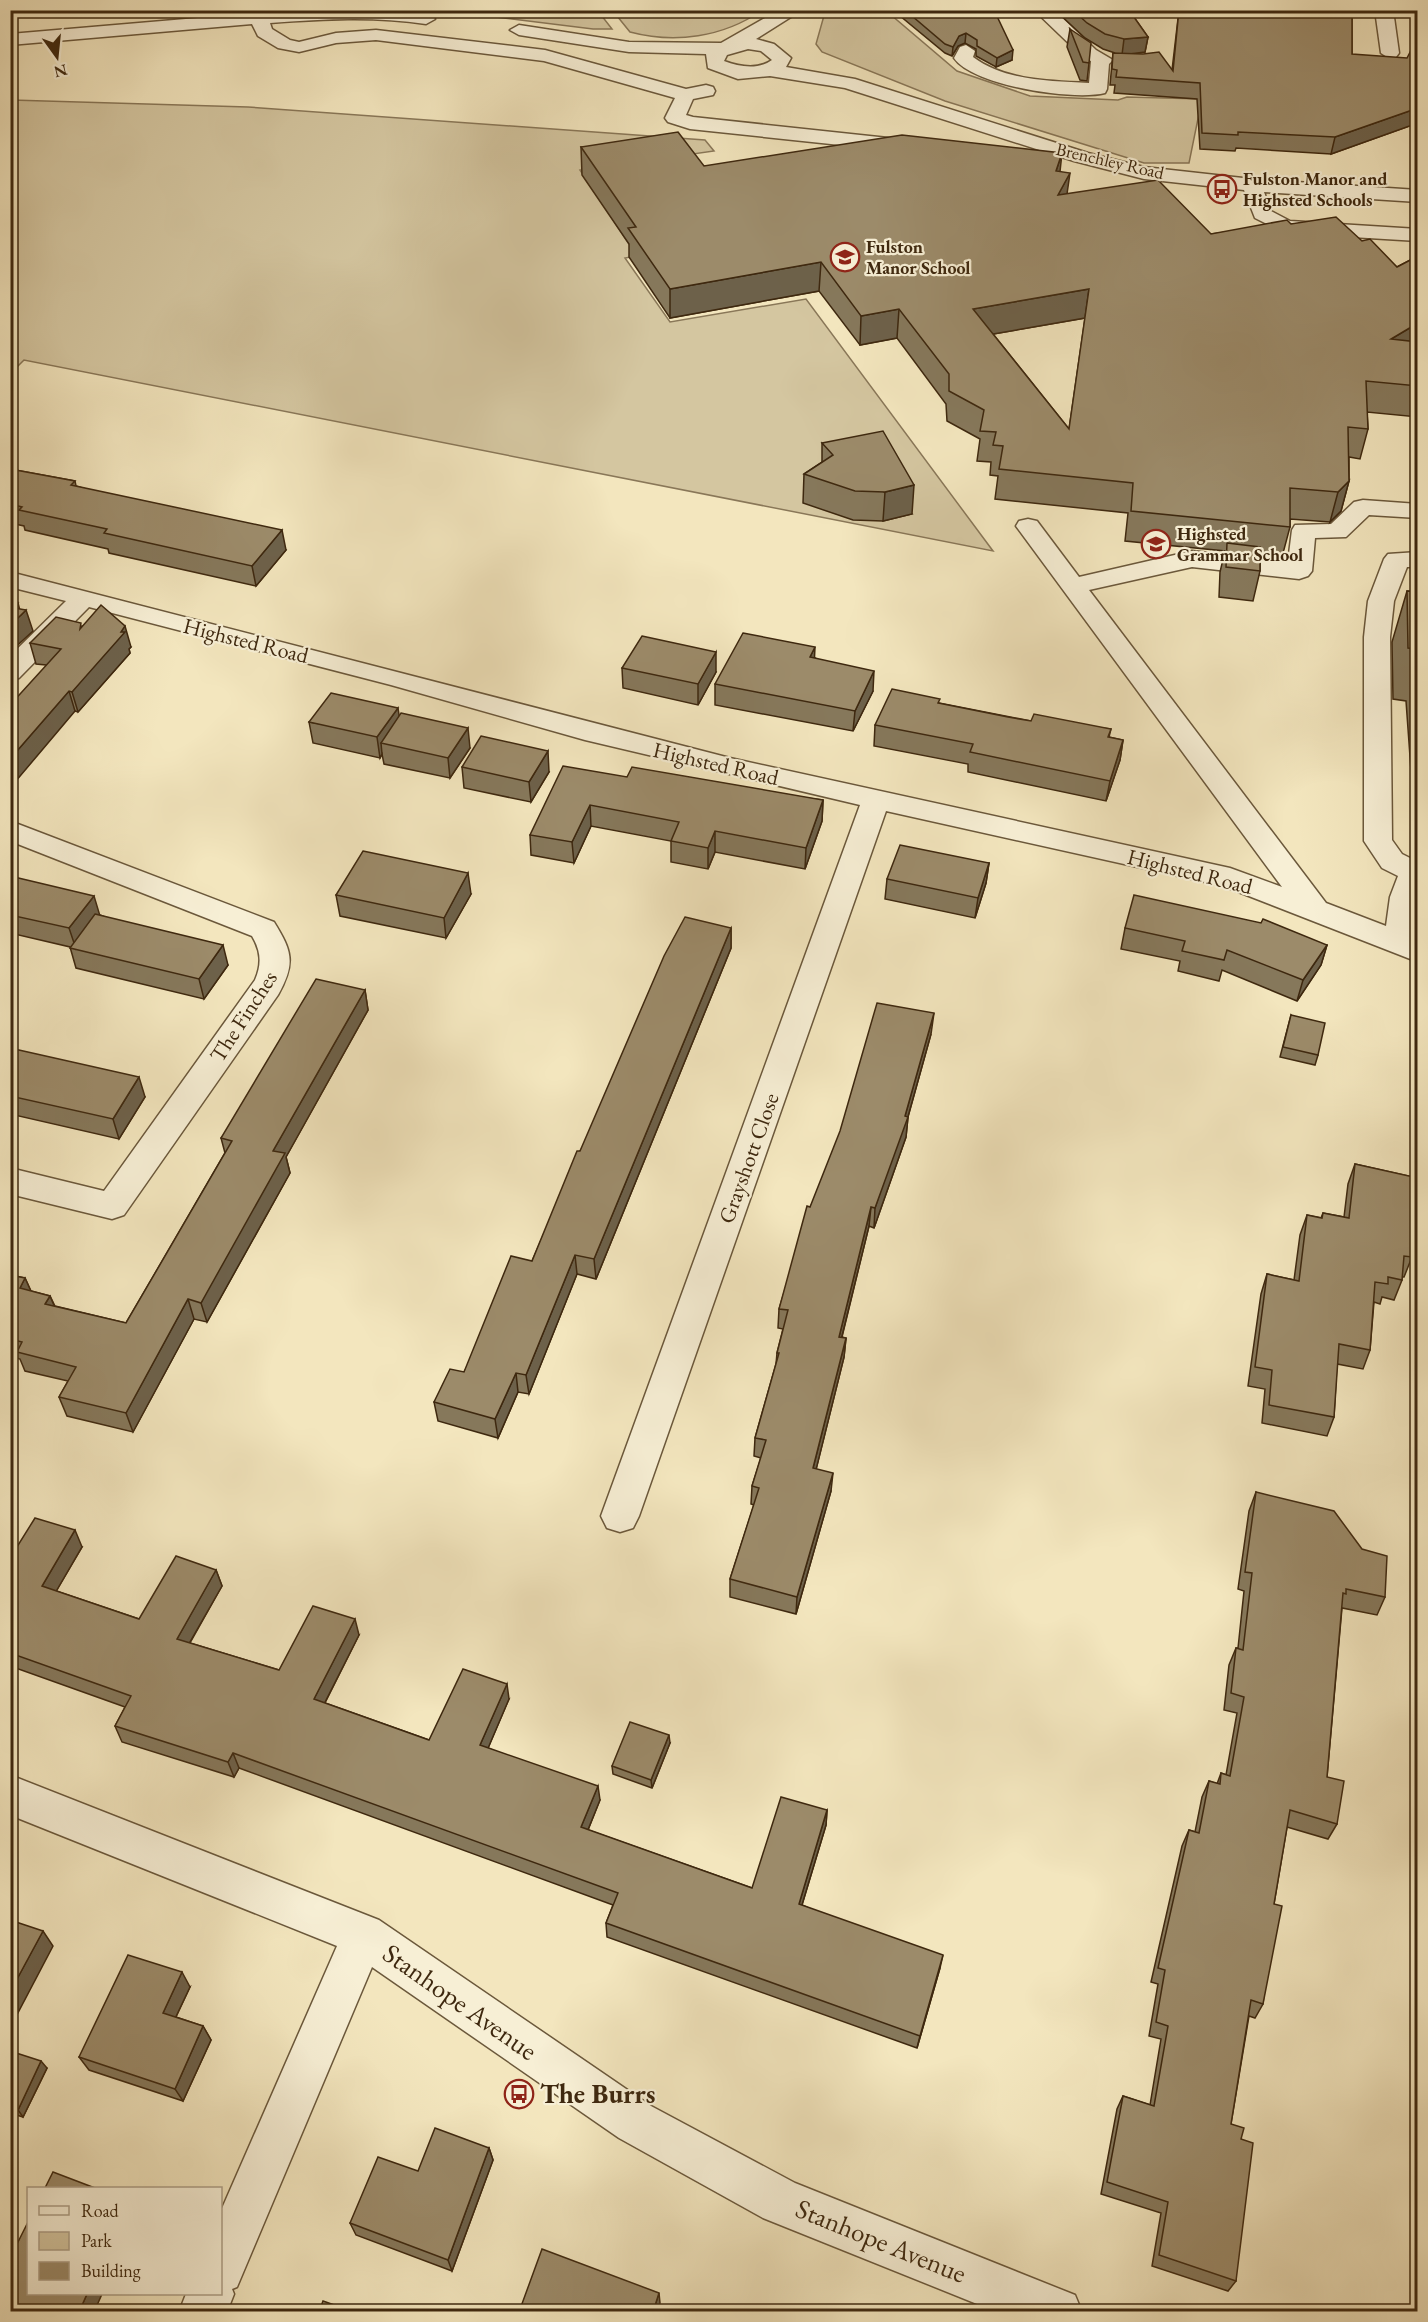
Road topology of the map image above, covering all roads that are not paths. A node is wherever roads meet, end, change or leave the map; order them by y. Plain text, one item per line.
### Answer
1 (199, 10) edge
2 (224, 10) edge
3 (287, 10) edge
4 (370, 10) edge
5 (1043, 10) edge
6 (1384, 10) edge
7 (788, 13) edge
8 (392, 15) junction
9 (259, 18) junction
10 (447, 21) dead end
11 (502, 28) dead end
12 (93, 32) junction
13 (10, 40) edge
14 (629, 47) junction
15 (726, 48) junction
16 (776, 51) junction
17 (966, 51) dead end
18 (1390, 53) dead end
19 (1100, 59) junction
20 (1121, 61) edge
21 (720, 68) junction
22 (770, 70) junction
23 (749, 74) junction
24 (848, 83) junction
25 (686, 94) junction
26 (915, 147) edge
27 (1252, 185) junction
28 (1418, 196) edge
29 (1418, 235) edge
30 (1418, 511) edge
31 (1028, 526) dead end
32 (1418, 560) edge
33 (10, 579) edge
34 (1073, 585) junction
35 (84, 597) junction
36 (10, 672) edge
37 (876, 800) junction
38 (10, 830) edge
39 (1416, 874) edge
40 (1315, 910) junction
41 (1408, 947) edge
42 (10, 1181) edge
43 (620, 1516) dead end
44 (10, 1795) edge
45 (364, 1935) junction
46 (222, 2265) edge
47 (210, 2295) edge
48 (203, 2312) edge
49 (1058, 2312) edge

1 - 12 street
2 - 9 street
3 - 9 street
4 - 8 street
5 - 19 street
6 - 18 street
7 - 15 street
7 - 16 street
8 - 9 street
8 - 10 street
9 - 12 street
9 - 25 street
11 - 14 street
12 - 13 street
14 - 15 street
14 - 21 street
15 - 16 street, Brenchley Road
15 - 21 street
16 - 22 street
16 - 24 street, Brenchley Road
17 - 19 street
19 - 20 street
21 - 23 street
22 - 23 street
22 - 24 street, Brenchley Road
23 - 25 street
24 - 27 street, Brenchley Road
25 - 26 street
27 - 28 street, Brenchley Road
27 - 29 street
30 - 34 street
31 - 34 street
32 - 39 street
33 - 35 street, Highsted Road
34 - 40 street
35 - 36 street
35 - 37 street, Highsted Road
37 - 40 street, Highsted Road
37 - 43 street, Grayshott Close
38 - 42 street, The Finches
39 - 41 street
40 - 41 street, Highsted Road
44 - 45 street, Stanhope Avenue
45 - 46 street
45 - 49 street, Stanhope Avenue
47 - 48 street

